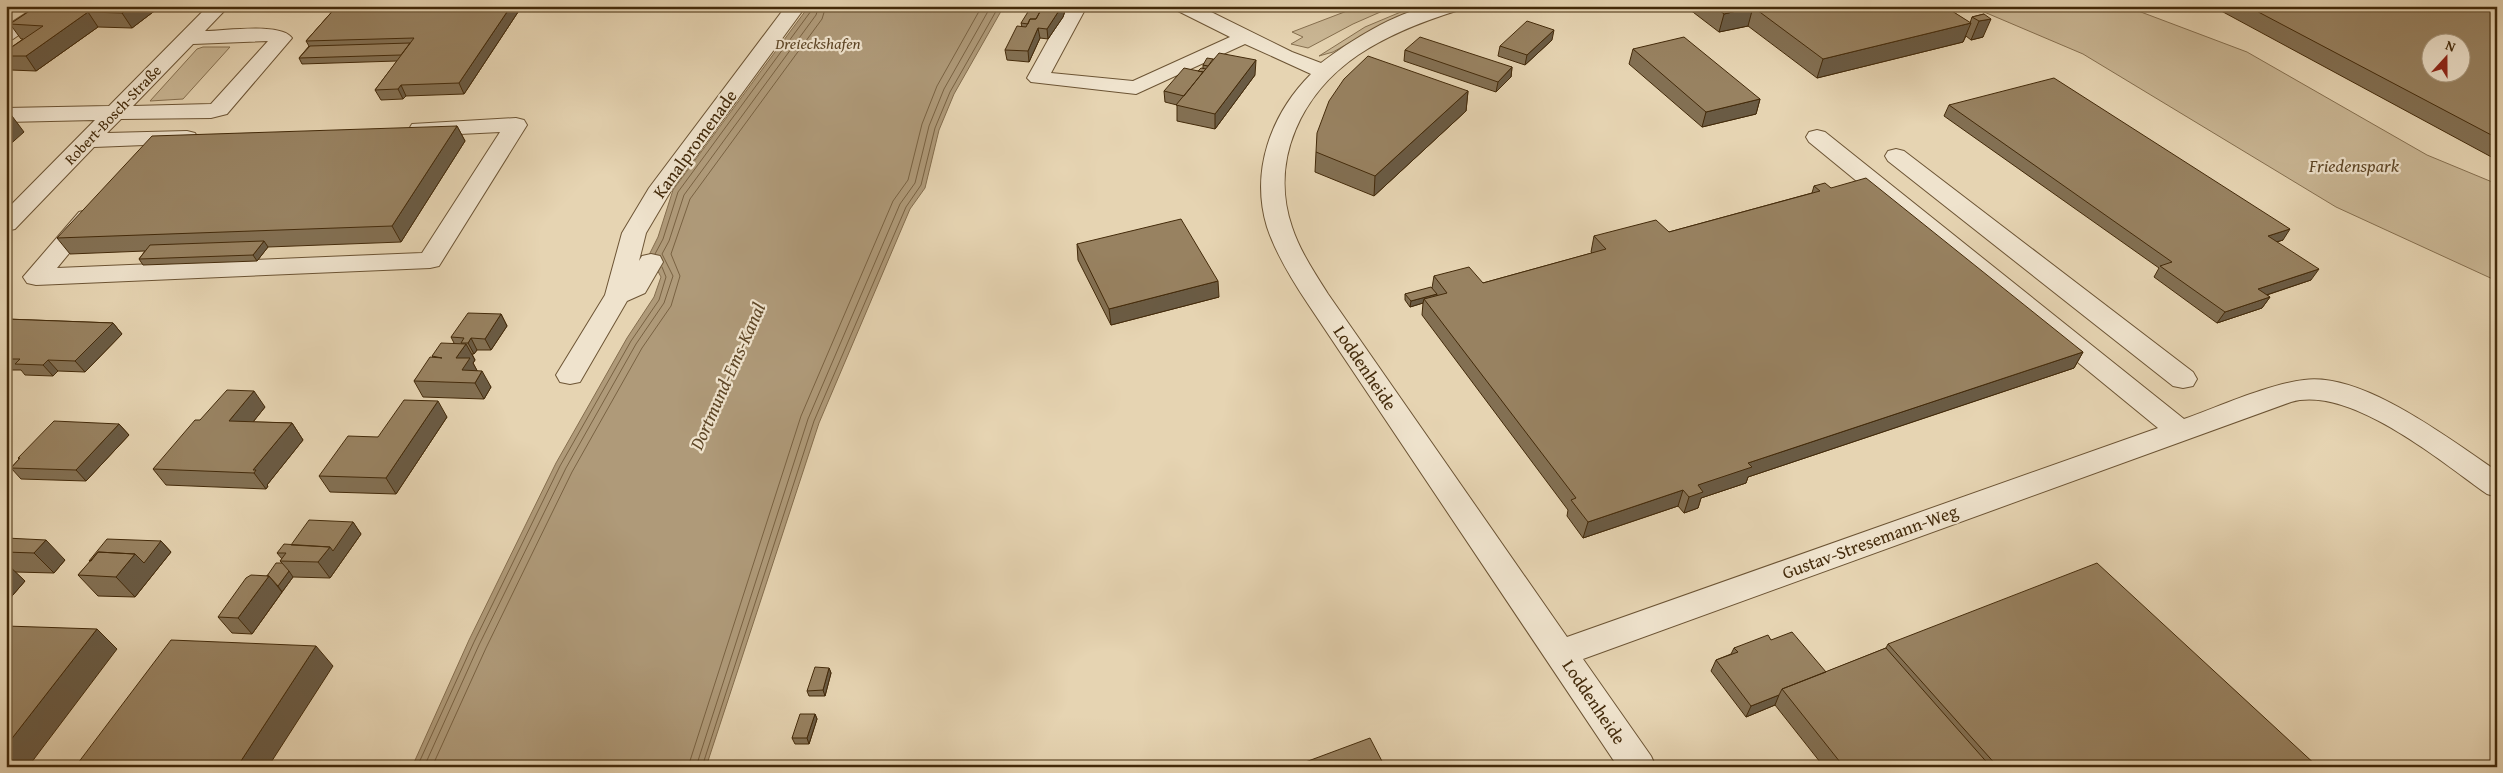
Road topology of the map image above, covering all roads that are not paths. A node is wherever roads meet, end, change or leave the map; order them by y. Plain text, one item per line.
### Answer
1 (51, 6) edge
2 (219, 6) edge
3 (796, 6) edge
4 (1077, 6) edge
5 (1184, 6) edge
6 (1452, 6) edge
7 (6, 36) edge
8 (1245, 36) junction
9 (189, 38) junction
10 (1323, 71) junction
11 (114, 114) junction
12 (6, 115) edge
13 (398, 130) edge
14 (1817, 136) dead end
15 (211, 137) edge
16 (152, 139) junction
17 (88, 140) junction
18 (1896, 156) dead end
19 (134, 161) edge
20 (103, 197) edge
21 (6, 224) edge
22 (651, 262) dead end
23 (618, 295) junction
24 (2090, 309) junction
25 (2046, 322) junction
26 (570, 374) dead end
27 (2182, 379) dead end
28 (2180, 431) junction
29 (2497, 486) edge
30 (1561, 653) junction
31 (1638, 767) edge

1 - 7 street
2 - 9 street, Robert-Bosch-Straße
3 - 23 street, Kanalpromenade
4 - 8 street
5 - 8 street
6 - 10 street, Loddenheide
8 - 10 street
9 - 11 street, Robert-Bosch-Straße
9 - 11 street
10 - 30 street, Loddenheide
11 - 12 street
11 - 17 street, Robert-Bosch-Straße
13 - 20 street
14 - 25 street
15 - 16 street
16 - 17 street
16 - 19 street
17 - 21 street, Robert-Bosch-Straße
18 - 24 street
22 - 23 street, Kanalpromenade
23 - 26 street, Kanalpromenade
24 - 25 street
24 - 27 street
25 - 28 street
28 - 29 street, Gustav-Stresemann-Weg
28 - 30 street, Gustav-Stresemann-Weg
30 - 31 street, Loddenheide

